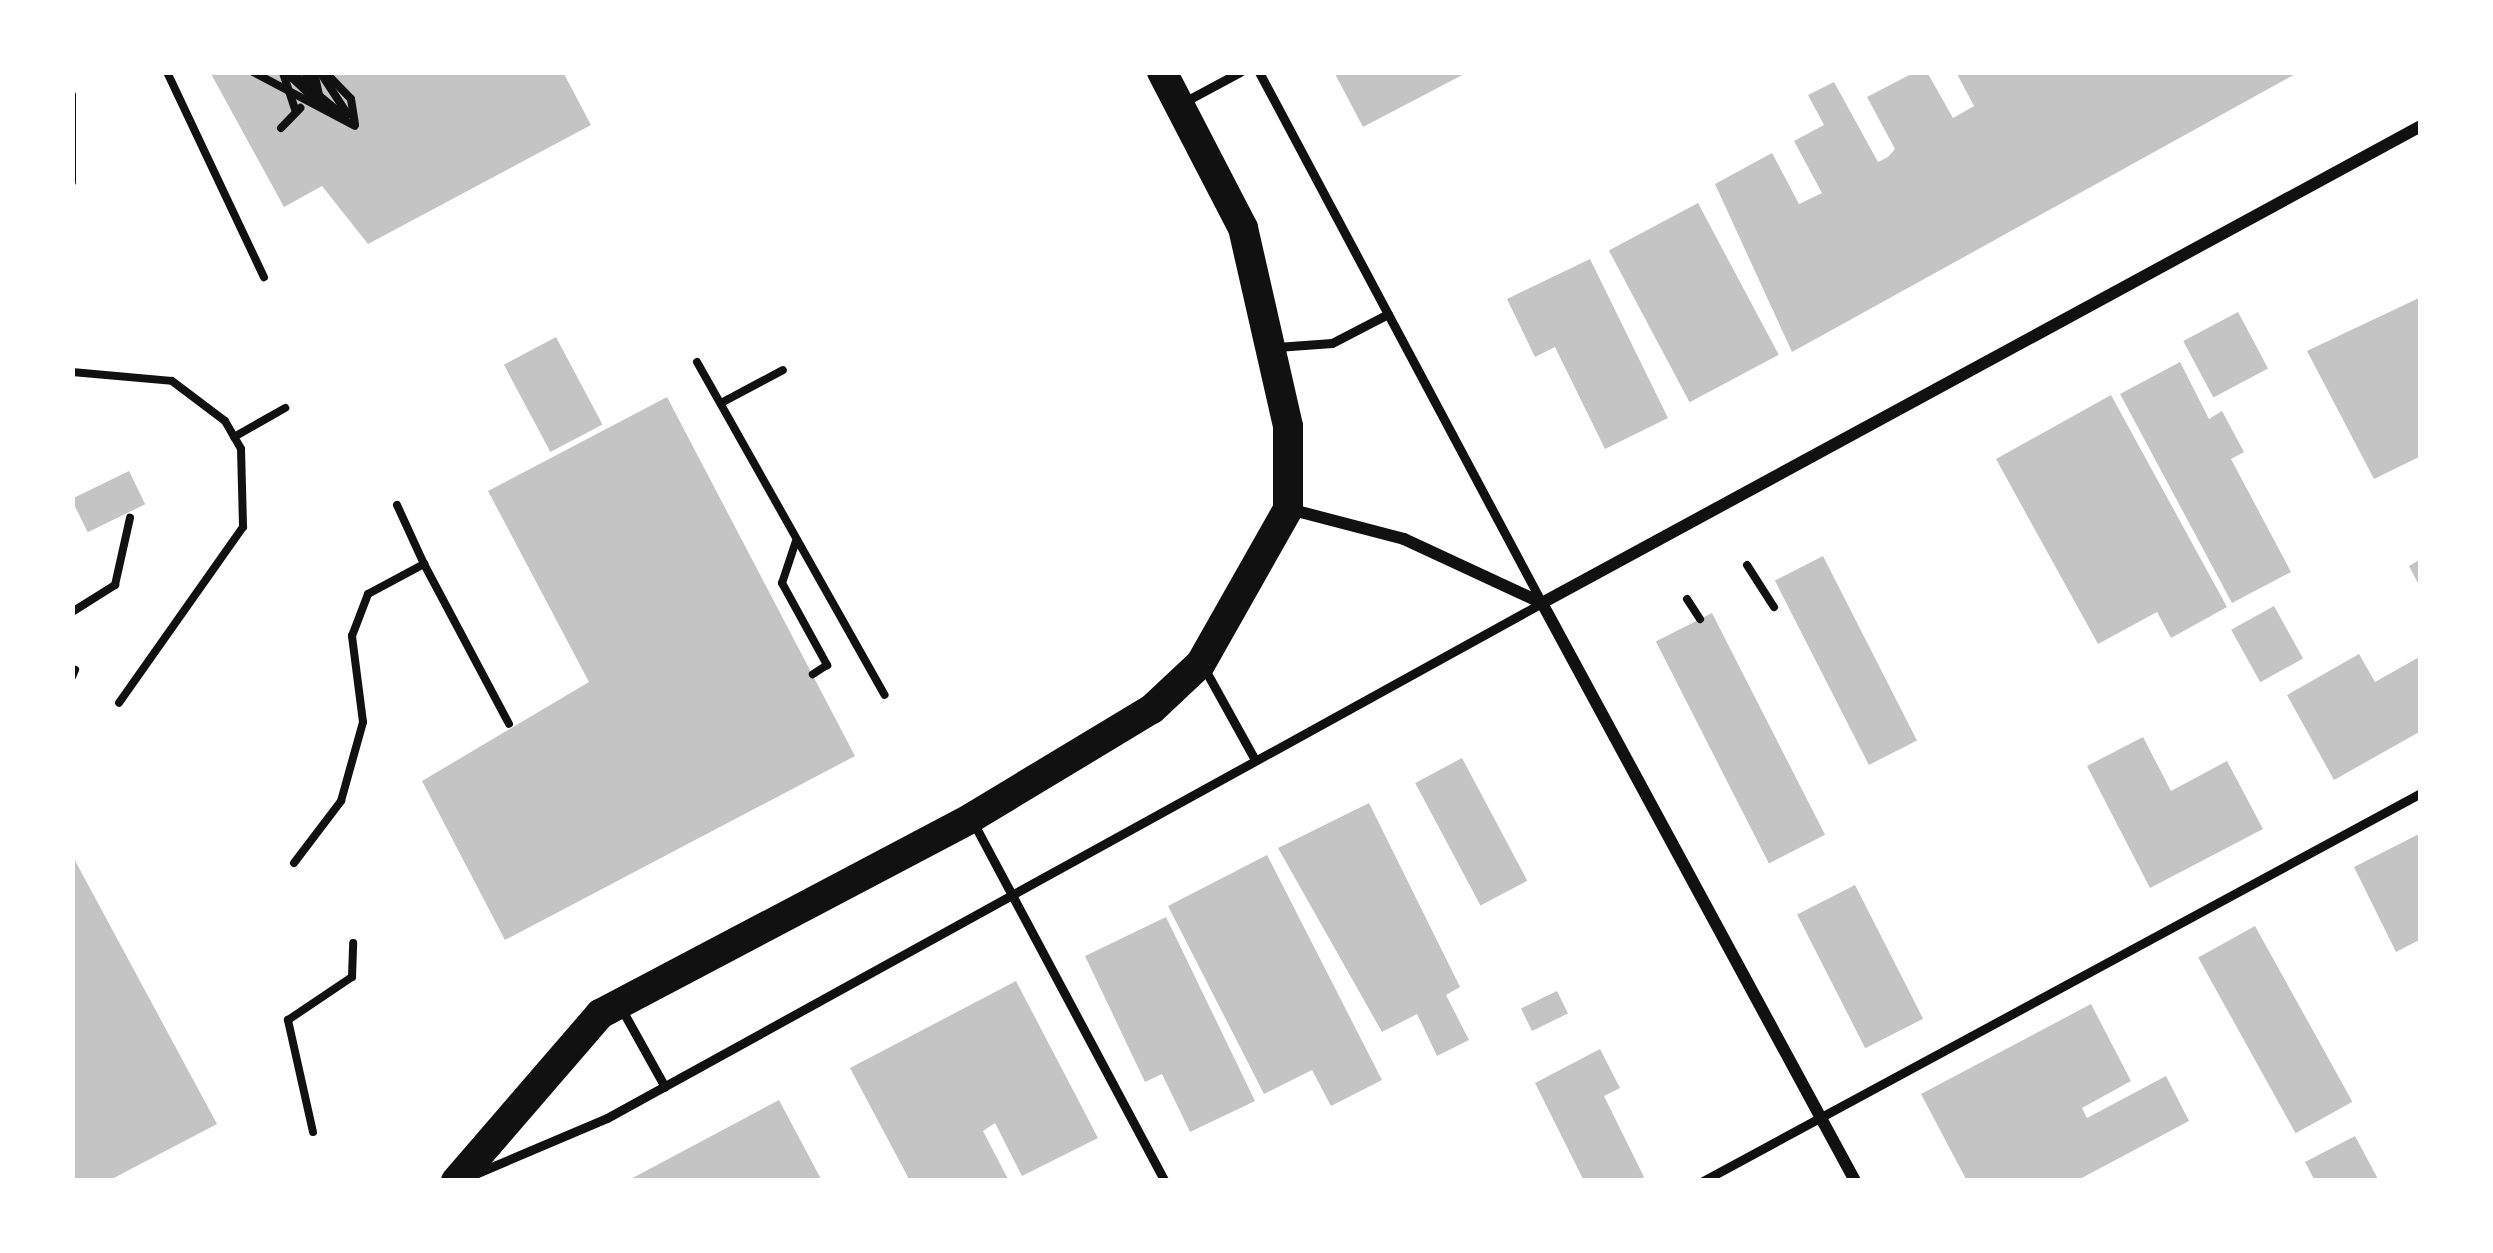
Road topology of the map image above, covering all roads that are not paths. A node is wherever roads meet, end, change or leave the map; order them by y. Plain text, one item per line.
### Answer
1 (1162, 72) edge
2 (1240, 72) edge
3 (1259, 72) edge
4 (1180, 104) junction
5 (2421, 126) edge
6 (1388, 314) junction
7 (1276, 347) junction
8 (1288, 509) junction
9 (1543, 603) junction
10 (1201, 663) junction
11 (1255, 760) junction
12 (2421, 793) edge
13 (970, 818) junction
14 (1012, 895) junction
15 (619, 1004) junction
16 (664, 1087) junction
17 (1820, 1118) junction
18 (457, 1181) edge
19 (1165, 1181) edge
20 (1703, 1181) edge
21 (1855, 1181) edge

1 - 4 main road
2 - 4 lane
3 - 6 lane
4 - 7 main road
5 - 9 street
6 - 7 lane
6 - 9 lane
7 - 8 main road
8 - 9 street
8 - 10 main road
9 - 11 lane
9 - 17 street
10 - 11 lane
10 - 13 main road
11 - 14 lane
12 - 17 lane
13 - 14 lane
13 - 15 main road
14 - 16 lane
14 - 19 lane
15 - 16 lane
15 - 18 main road
16 - 18 lane
17 - 20 lane
17 - 21 street

